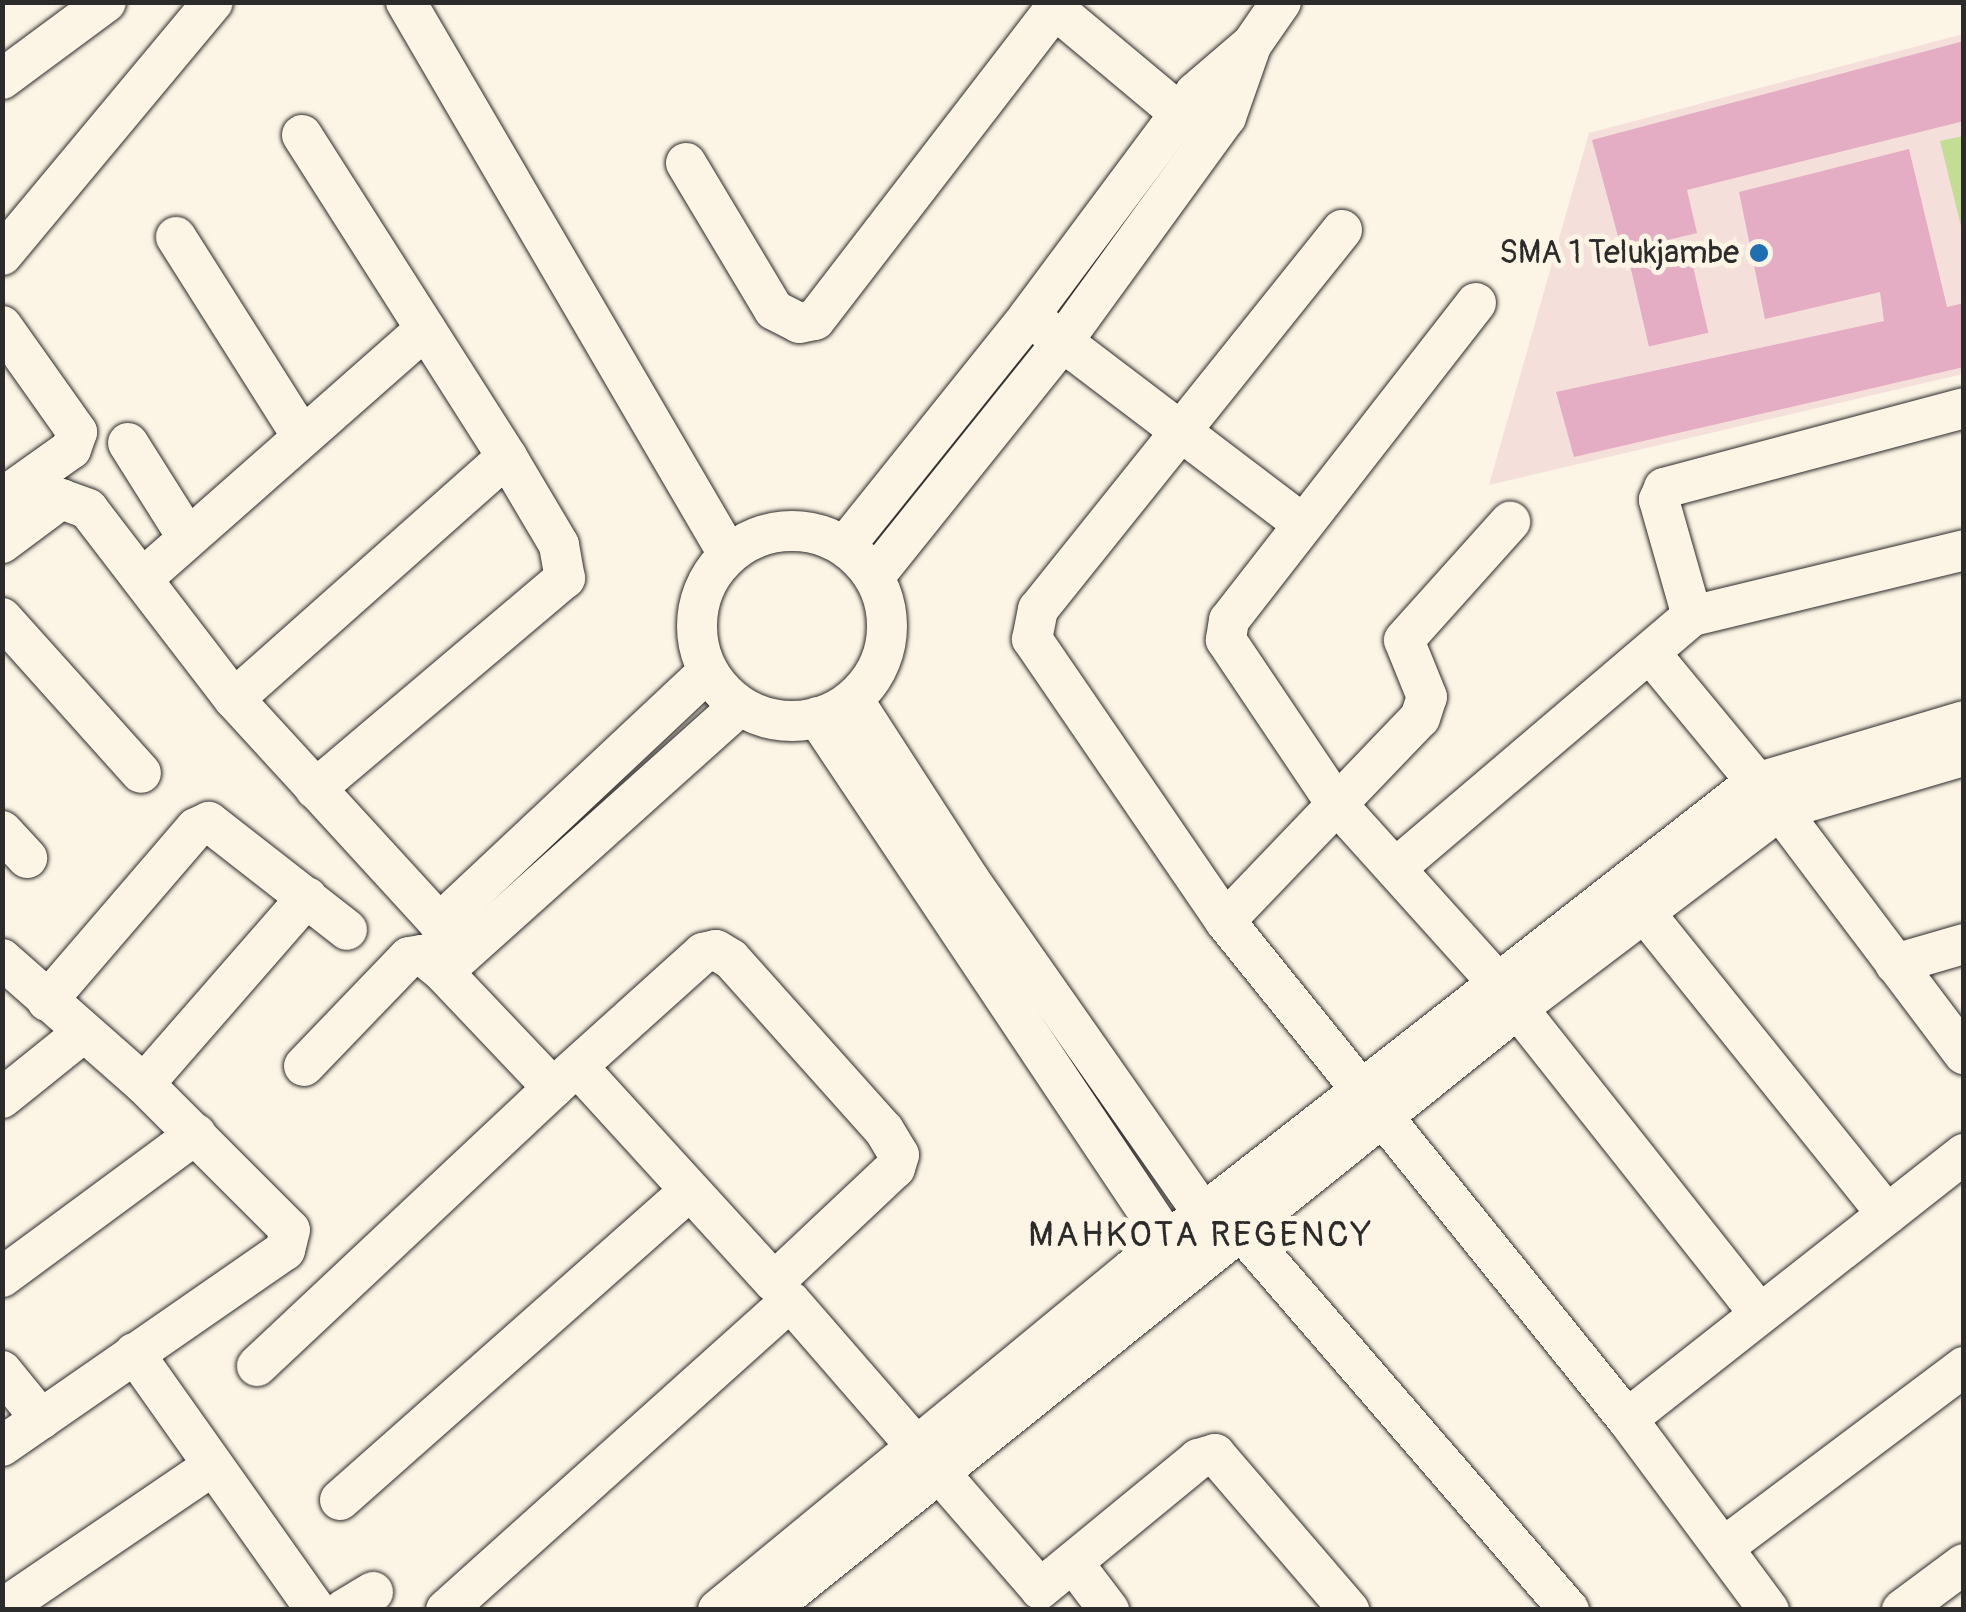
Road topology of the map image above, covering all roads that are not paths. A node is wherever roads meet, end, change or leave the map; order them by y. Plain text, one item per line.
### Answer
1 (63, 2) edge
2 (106, 2) edge
3 (213, 2) edge
4 (406, 2) edge
5 (1281, 2) edge
6 (1058, 6) edge
7 (1252, 44) junction
8 (2, 48) edge
9 (2, 79) edge
10 (1183, 116) junction
11 (302, 135) dead end
12 (686, 163) dead end
13 (1342, 230) dead end
14 (176, 237) dead end
15 (2, 255) edge
16 (1476, 303) dead end
17 (1029, 316) junction
18 (2, 326) edge
19 (426, 328) junction
20 (1063, 342) junction
21 (1964, 408) edge
22 (1181, 432) junction
23 (301, 435) junction
24 (128, 442) dead end
25 (507, 457) junction
26 (2, 498) edge
27 (1510, 522) dead end
28 (1302, 524) junction
29 (186, 535) junction
30 (2, 543) edge
31 (845, 546) junction
32 (1964, 550) edge
33 (728, 554) junction
34 (874, 576) junction
35 (142, 579) junction
36 (1692, 616) junction
37 (2, 618) edge
38 (1650, 654) junction
39 (708, 671) junction
40 (234, 699) junction
41 (854, 701) junction
42 (738, 706) junction
43 (818, 717) junction
44 (1964, 720) edge
45 (1964, 756) edge
46 (142, 773) dead end
47 (315, 790) junction
48 (1767, 797) junction
49 (1334, 801) junction
50 (1397, 868) junction
51 (307, 898) junction
52 (1644, 912) junction
53 (1225, 921) junction
54 (346, 930) dead end
55 (1964, 944) edge
56 (449, 949) junction
57 (2, 959) edge
58 (1895, 964) junction
59 (1507, 994) junction
60 (47, 1001) junction
61 (84, 1032) junction
62 (1964, 1054) edge
63 (304, 1066) dead end
64 (565, 1078) junction
65 (144, 1084) junction
66 (2, 1098) edge
67 (1373, 1106) junction
68 (196, 1134) junction
69 (1964, 1154) edge
70 (688, 1192) junction
71 (1887, 1214) junction
72 (1221, 1216) junction
73 (1168, 1242) junction
74 (2, 1277) edge
75 (782, 1291) junction
76 (1760, 1313) junction
77 (134, 1353) junction
78 (257, 1366) dead end
79 (1964, 1367) edge
80 (2, 1371) edge
81 (41, 1419) junction
82 (1627, 1420) junction
83 (2, 1446) edge
84 (931, 1458) junction
85 (211, 1466) junction
86 (340, 1500) dead end
87 (1724, 1547) junction
88 (1074, 1564) junction
89 (1964, 1564) edge
90 (1029, 1600) edge
91 (2, 1609) edge
92 (316, 1610) edge
93 (446, 1610) edge
94 (718, 1610) edge
95 (768, 1610) edge
96 (1109, 1610) edge
97 (1350, 1610) edge
98 (1570, 1610) edge
99 (1769, 1610) edge
100 (1902, 1610) edge

1 - 8 street
2 - 9 street
3 - 15 street
4 - 33 street
5 - 7 street
6 - 10 street
6 - 12 street
7 - 10 street
7 - 20 street
10 - 17 street
11 - 19 street
13 - 22 street
14 - 23 street
16 - 28 street
17 - 20 street
17 - 31 street
18 - 26 street
19 - 23 street
19 - 25 street
20 - 22 street
20 - 34 street
21 - 36 street
22 - 28 street
22 - 53 street
23 - 29 street
24 - 29 street
25 - 40 street
25 - 47 street
27 - 49 street
28 - 49 street
29 - 35 street
30 - 35 street
31 - 33 street
31 - 34 street
32 - 36 street
33 - 39 street
34 - 41 street
35 - 40 street
36 - 38 street
37 - 46 street
38 - 48 street
38 - 50 street
39 - 42 street
39 - 56 street
40 - 47 street
41 - 43 street
41 - 72 street
42 - 43 street
42 - 56 street
43 - 73 street
44 - 48 street
45 - 48 street
47 - 56 street
48 - 52 street
48 - 58 street
48 - 59 street
49 - 50 street
49 - 53 street
50 - 59 street
51 - 54 street
51 - 60 street
51 - 65 street
52 - 59 street
52 - 71 street
53 - 67 street
55 - 58 street
56 - 63 street
56 - 64 street
57 - 60 street
58 - 62 street
59 - 67 street
59 - 76 street
60 - 61 street
61 - 65 street
61 - 66 street
64 - 70 street
64 - 75 street
64 - 78 street
65 - 68 street
67 - 72 street
67 - 82 street
68 - 74 street
68 - 77 street
69 - 71 street
70 - 75 street
70 - 86 street
71 - 76 street
72 - 73 street
72 - 84 street
72 - 98 street
73 - 84 street
75 - 84 street
75 - 93 street
76 - 82 street
77 - 81 street
77 - 85 street
79 - 87 street
80 - 81 street
81 - 83 street
82 - 87 street
84 - 90 street
84 - 94 street
84 - 95 street
85 - 91 street
85 - 92 street
87 - 99 street
88 - 90 street
88 - 96 street
88 - 97 street
89 - 100 street

